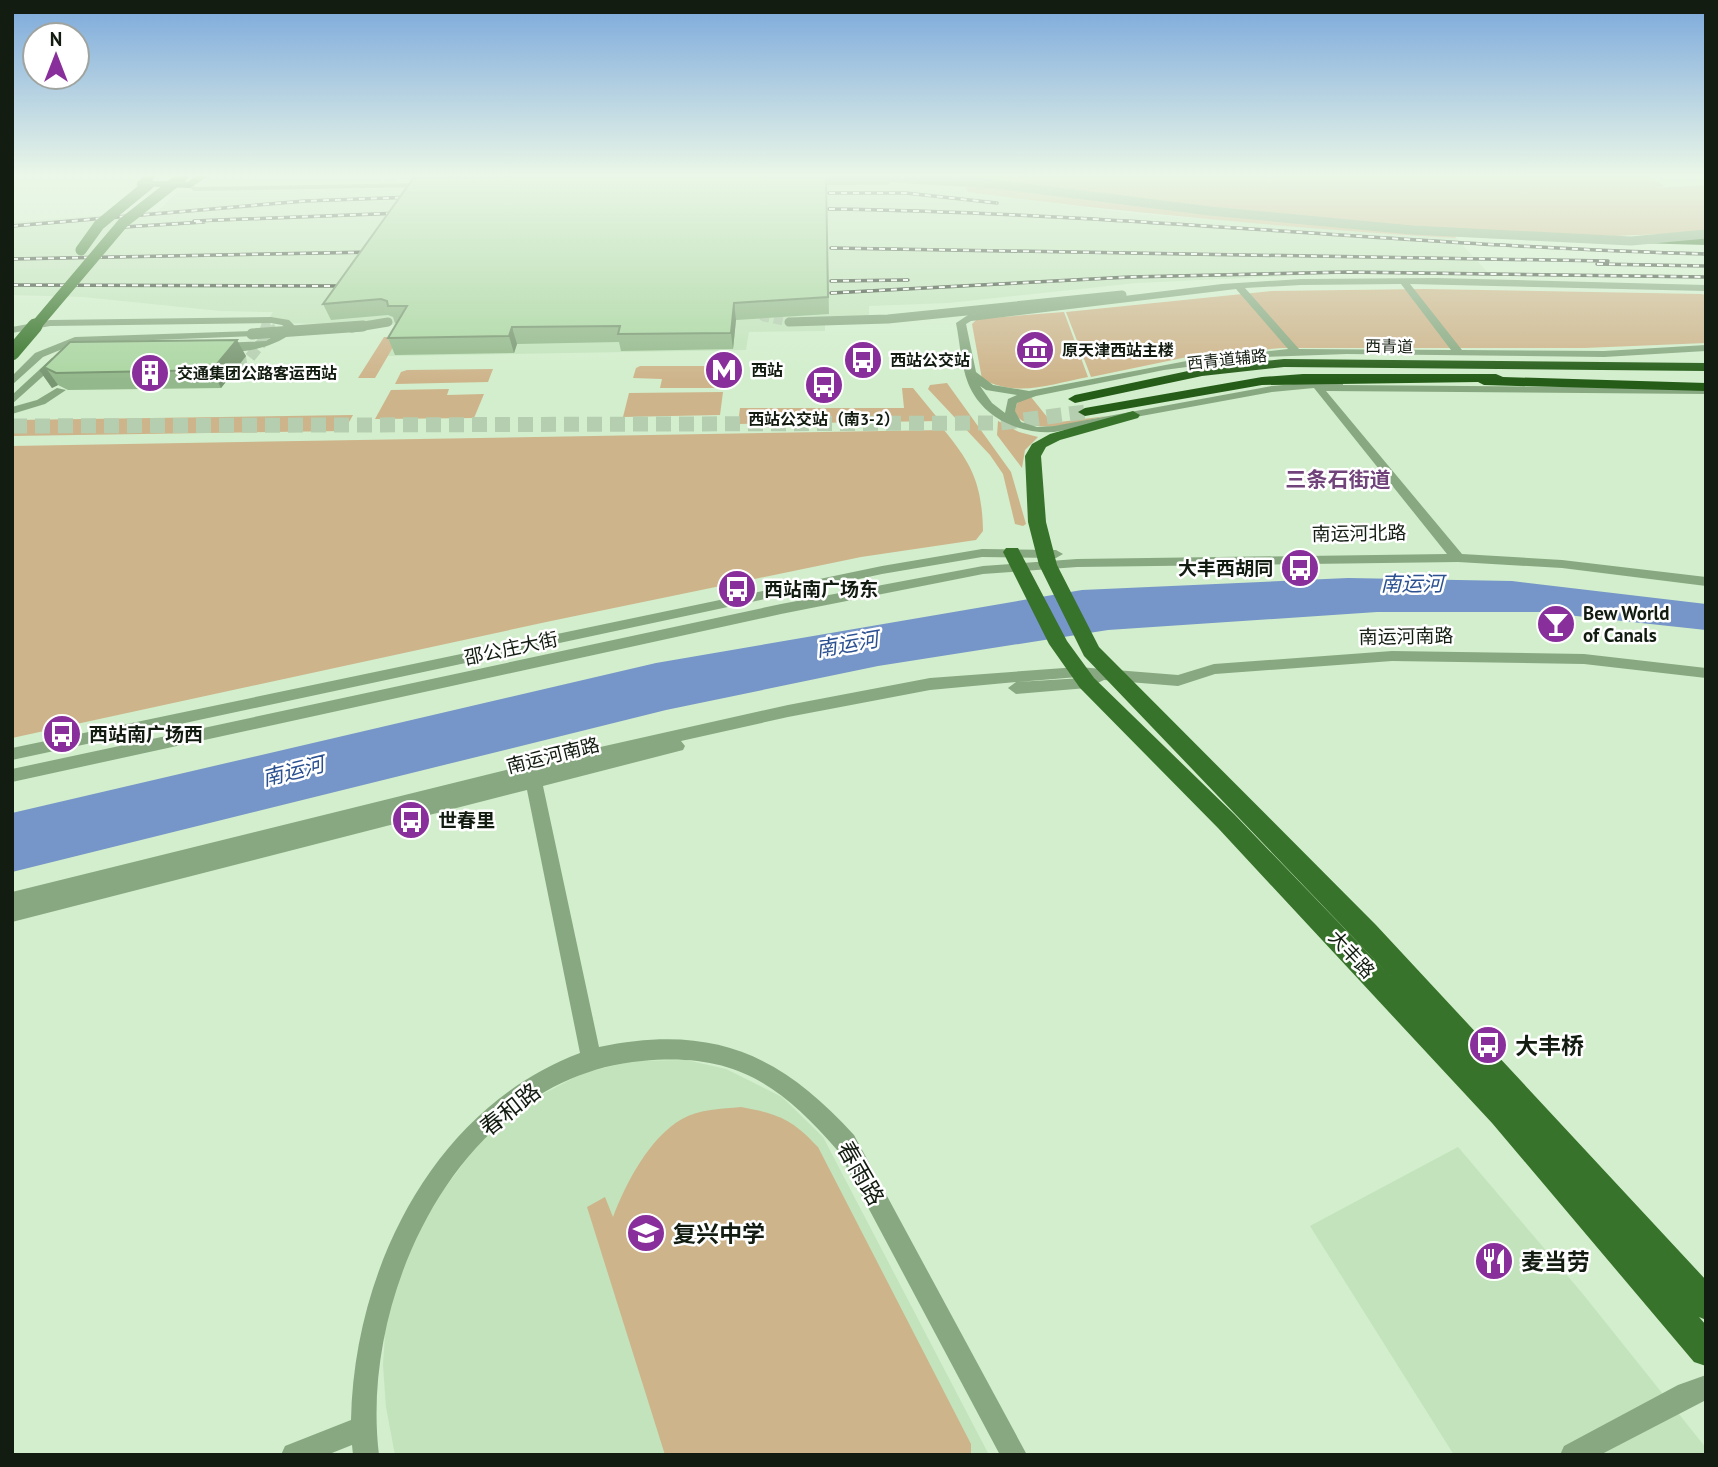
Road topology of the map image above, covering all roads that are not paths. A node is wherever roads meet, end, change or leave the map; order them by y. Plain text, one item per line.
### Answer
1 (83, 244) edge
2 (87, 244) edge
3 (106, 244) edge
4 (1400, 281) junction
5 (1238, 286) junction
6 (1222, 287) junction
7 (1703, 288) edge
8 (48, 289) dead end
9 (789, 322) tunnel mouth
10 (132, 323) junction
11 (261, 325) tunnel mouth
12 (12, 332) edge
13 (1706, 348) edge
14 (1296, 352) junction
15 (12, 353) edge
16 (1538, 354) junction
17 (1706, 355) edge
18 (1456, 357) junction
19 (1395, 364) junction
20 (1706, 367) edge
21 (12, 369) edge
22 (970, 373) junction
23 (1706, 378) edge
24 (1422, 379) junction
25 (1461, 380) junction
26 (12, 382) edge
27 (1319, 389) junction
28 (1706, 389) edge
29 (61, 390) dead end
30 (1033, 393) junction
31 (1245, 394) junction
32 (12, 401) edge
33 (12, 413) edge
34 (1133, 415) junction
35 (1017, 425) junction
36 (1455, 554) junction
37 (1016, 559) junction
38 (1046, 559) junction
39 (1706, 576) edge
40 (1706, 582) edge
41 (1706, 673) edge
42 (1091, 676) junction
43 (12, 754) edge
44 (532, 775) junction
45 (12, 776) edge
46 (12, 900) edge
47 (12, 914) edge
48 (1356, 939) junction
49 (591, 1059) junction
50 (1706, 1304) edge
51 (1706, 1350) edge
52 (1706, 1387) edge
53 (365, 1427) junction
54 (294, 1455) edge
55 (366, 1455) edge
56 (1014, 1455) edge
57 (1573, 1455) edge

1 - 2 main road, bridge
3 - 15 main road, bridge
4 - 5 street
4 - 7 street
4 - 18 street
5 - 6 street
5 - 14 street
6 - 9 street, bridge
6 - 22 street
8 - 12 main road
10 - 11 street
10 - 12 street
10 - 32 street
13 - 16 street, 西青道辅路
14 - 18 street, 西青道辅路
14 - 30 street, 西青道辅路
16 - 18 street, 西青道辅路
16 - 19 street
17 - 18 highway
18 - 19 highway, 西青道
18 - 20 highway, 西青道
19 - 24 highway, 西青道
21 - 26 street, bridge
22 - 30 street
22 - 35 street
23 - 25 highway, 西青道
24 - 25 highway, 西青道
24 - 31 street
25 - 28 highway
27 - 28 street
27 - 31 street
27 - 36 street
29 - 33 street
30 - 35 street, 西青道辅路
31 - 34 street, 西青道辅路
34 - 35 street, 西青道辅路
34 - 38 main road
36 - 38 street, 南运河北路
36 - 39 street, 南运河北路
36 - 40 street, 南运河北路
37 - 38 street, 南运河北路
37 - 42 main road, 大丰路
37 - 43 street, 邵公庄大街
37 - 45 street, 邵公庄大街
38 - 42 main road, 大丰路
41 - 42 street, 南运河南路
42 - 44 street, 南运河南路
42 - 48 main road, 大丰路
44 - 46 street, 南运河南路
44 - 47 street, 南运河南路
44 - 49 street
48 - 50 main road, 大丰路
48 - 51 main road, 大丰路
49 - 53 street, 春和路
49 - 56 street, 春雨路
52 - 57 street
53 - 54 street
53 - 55 street, 春和路

